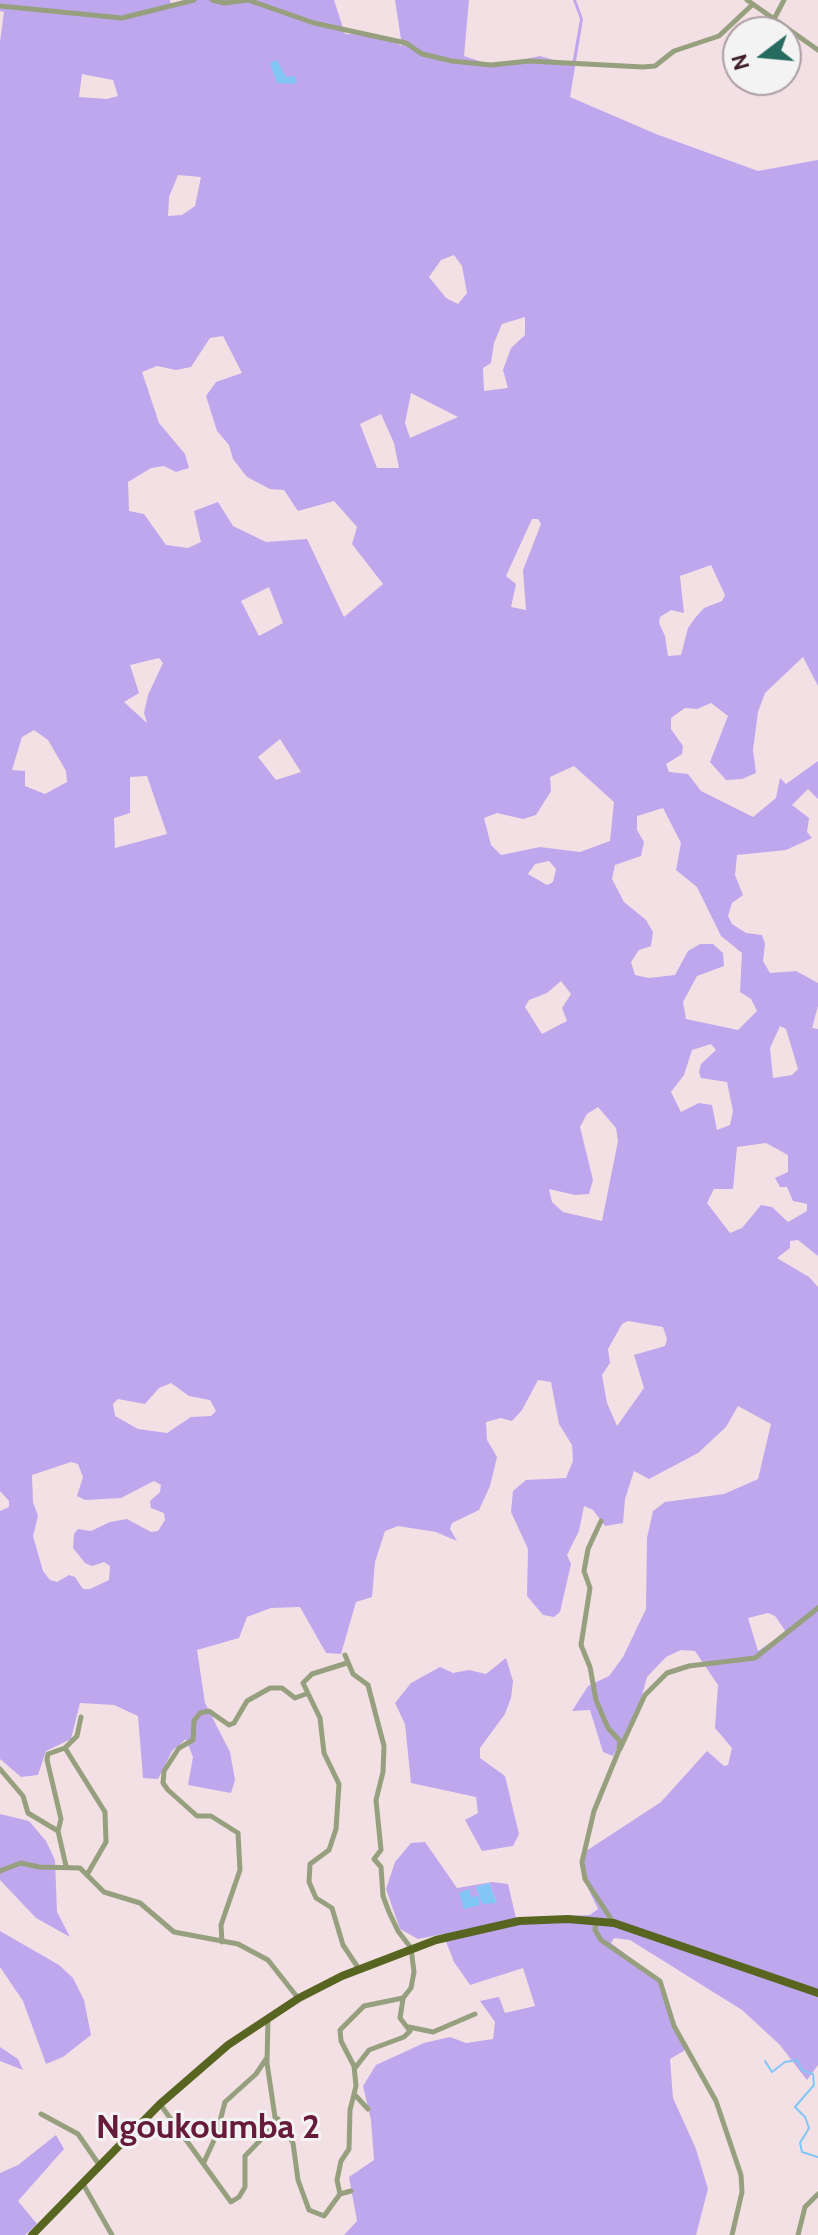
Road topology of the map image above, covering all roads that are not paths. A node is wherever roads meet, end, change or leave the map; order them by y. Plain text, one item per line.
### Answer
1 (194, 0) edge
2 (212, 0) edge
3 (750, 2) edge
4 (0, 6) edge
5 (767, 16) edge
6 (601, 1521) dead end
7 (818, 1608) edge
8 (345, 1655) dead end
9 (347, 1663) junction
10 (306, 1694) junction
11 (81, 1717) dead end
12 (65, 1748) junction
13 (619, 1750) junction
14 (0, 1769) edge
15 (58, 1831) junction
16 (66, 1867) junction
17 (0, 1871) edge
18 (88, 1873) junction
19 (597, 1921) junction
20 (614, 1923) junction
21 (222, 1942) junction
22 (411, 1948) junction
23 (359, 1969) junction
24 (818, 1993) edge
25 (299, 1998) junction
26 (403, 1998) junction
27 (475, 2014) dead end
28 (268, 2018) junction
29 (409, 2027) junction
30 (267, 2058) junction
31 (355, 2073) junction
32 (355, 2094) junction
33 (160, 2104) junction
34 (368, 2109) dead end
35 (41, 2114) dead end
36 (276, 2117) junction
37 (204, 2162) junction
38 (100, 2167) junction
39 (83, 2184) junction
40 (351, 2191) dead end
41 (340, 2194) junction
42 (818, 2194) edge
43 (32, 2235) edge
44 (112, 2235) edge
45 (732, 2235) edge
46 (798, 2235) edge

1 - 4 street
2 - 3 street
3 - 5 street
6 - 13 street
7 - 13 street
8 - 9 street
9 - 10 street
9 - 22 street
10 - 21 street
10 - 23 street
11 - 12 street
12 - 15 street
12 - 18 street
13 - 20 street
14 - 15 street
15 - 16 street
16 - 17 street
16 - 18 street
18 - 21 street
19 - 20 main road
19 - 22 main road
19 - 45 street
20 - 24 main road
21 - 25 street
22 - 23 main road
22 - 26 street
23 - 25 main road
25 - 28 main road
26 - 29 street
26 - 31 street
27 - 29 street
28 - 30 street
28 - 33 main road
29 - 31 street
30 - 36 street
30 - 37 street
31 - 32 street
32 - 34 street
32 - 41 street
33 - 37 street
33 - 38 main road
35 - 38 street
36 - 37 street
36 - 41 street
38 - 39 main road
39 - 43 main road
39 - 44 street
40 - 41 street
42 - 46 street

